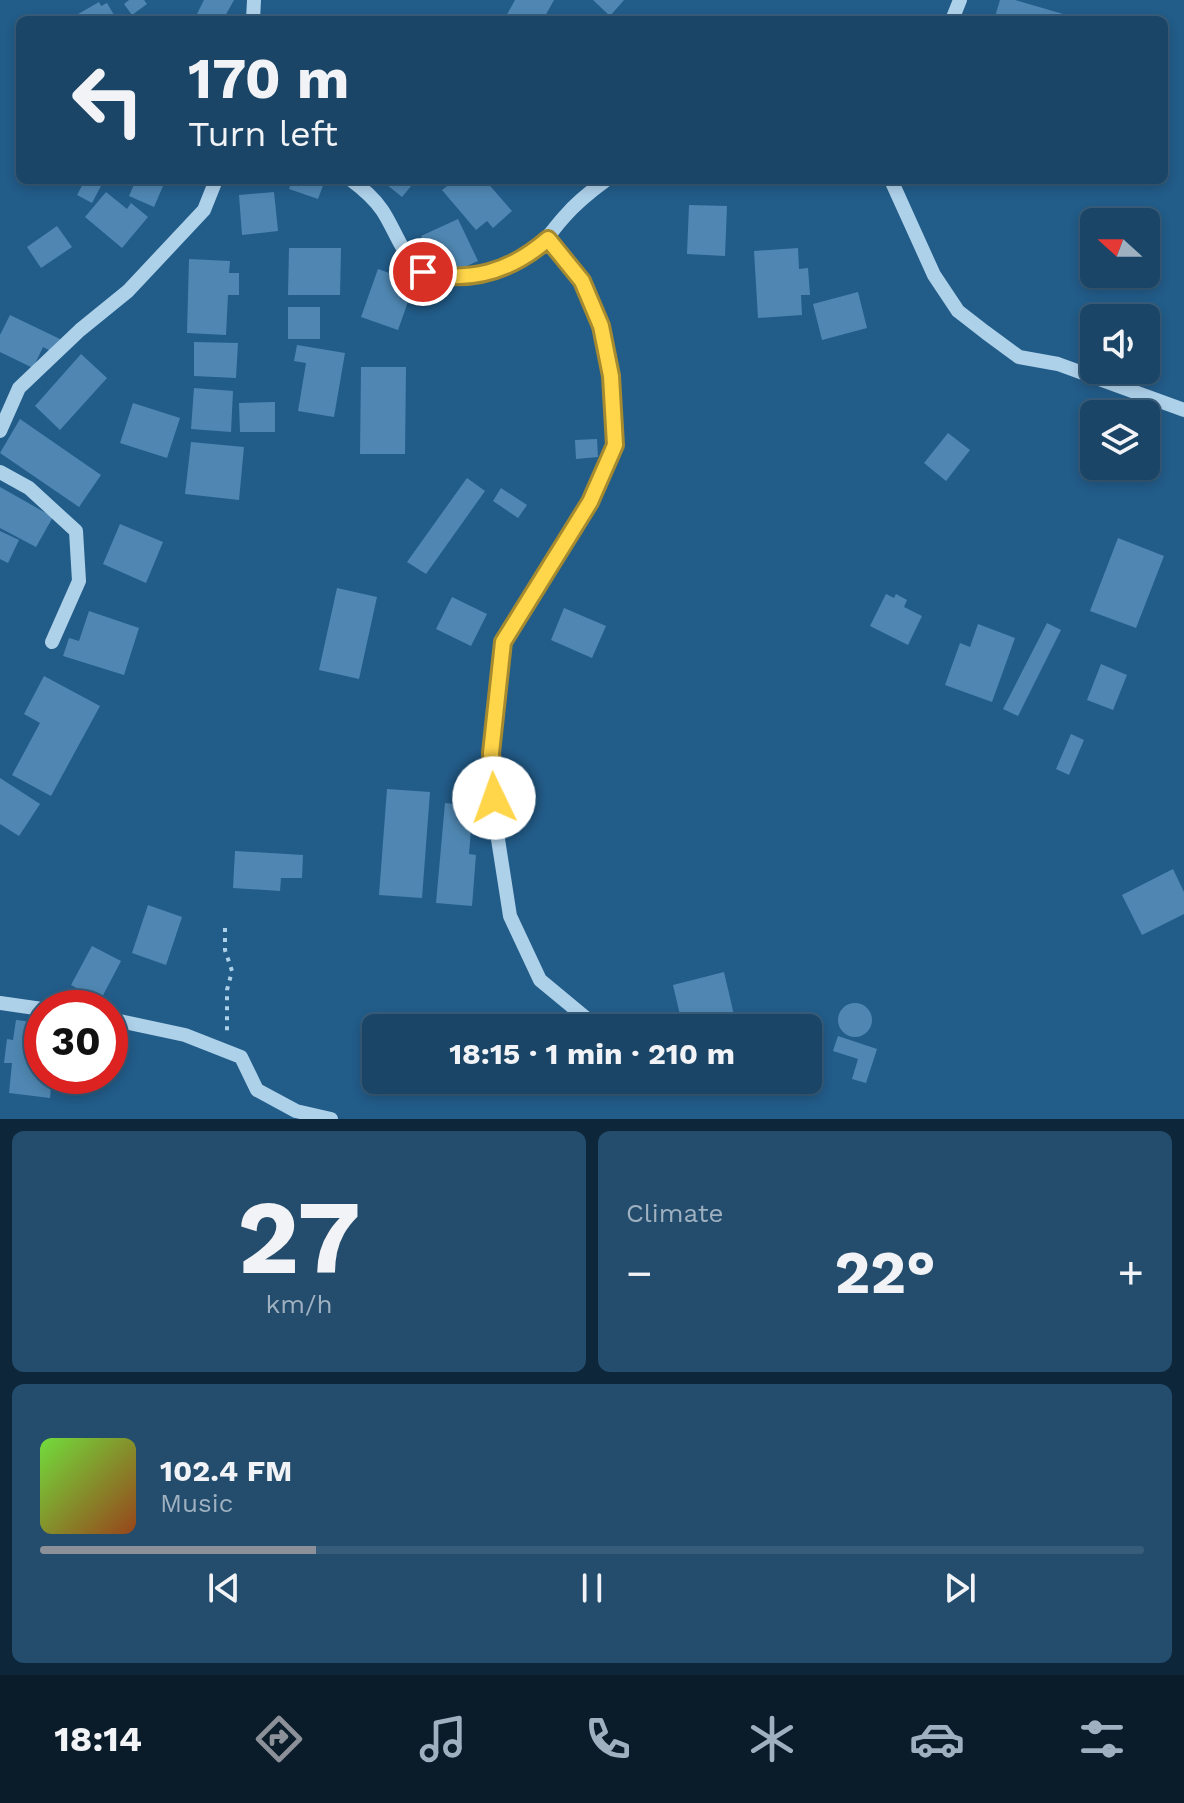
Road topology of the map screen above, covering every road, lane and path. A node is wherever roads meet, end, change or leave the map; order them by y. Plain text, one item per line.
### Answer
1 (214, 184) edge
2 (357, 184) edge
3 (601, 184) edge
4 (893, 184) edge
5 (548, 239) junction
6 (1184, 410) edge
7 (0, 431) edge
8 (0, 472) edge
9 (52, 642) dead end
10 (225, 928) dead end
11 (0, 1003) edge
12 (24, 1006) edge
13 (581, 1014) edge
14 (128, 1023) edge
15 (241, 1057) junction
16 (331, 1119) edge

1 - 7 street
2 - 5 street
3 - 5 street
4 - 6 street
5 - 13 street
8 - 9 street
10 - 15 path
11 - 12 street
14 - 15 street
15 - 16 street

